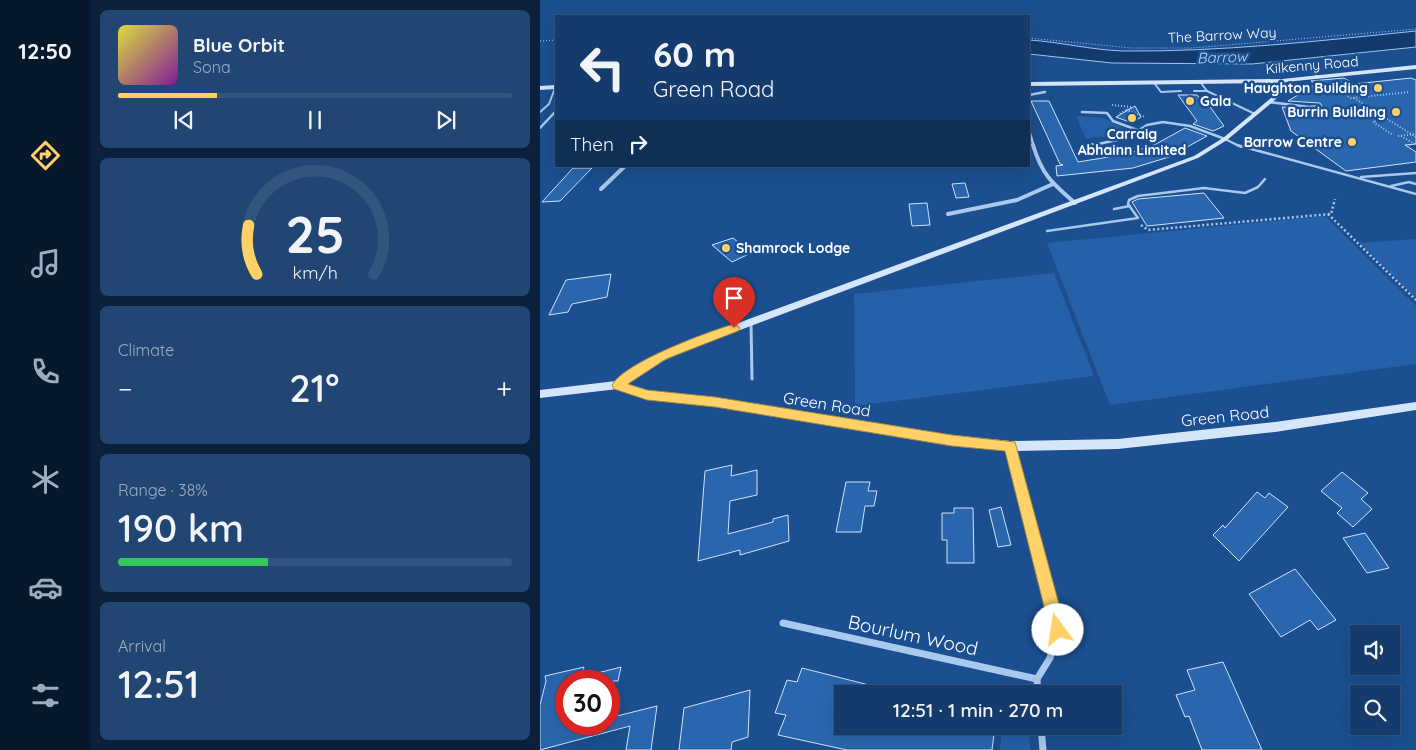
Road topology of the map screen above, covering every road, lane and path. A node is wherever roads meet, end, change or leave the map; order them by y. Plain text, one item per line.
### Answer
1 (1416, 29) edge
2 (1030, 38) edge
3 (555, 40) edge
4 (540, 41) edge
5 (1416, 67) edge
6 (1310, 71) dead end
7 (1318, 77) junction
8 (1282, 81) junction
9 (1201, 83) junction
10 (1030, 84) edge
11 (1155, 84) junction
12 (540, 88) edge
13 (555, 88) edge
14 (1194, 91) dead end
15 (1207, 91) junction
16 (1045, 92) dead end
17 (1181, 92) dead end
18 (1409, 92) dead end
19 (1030, 95) edge
20 (1354, 98) junction
21 (1269, 102) junction
22 (550, 104) junction
23 (1319, 106) dead end
24 (540, 108) edge
25 (1126, 110) junction
26 (540, 112) edge
27 (555, 112) edge
28 (1082, 112) dead end
29 (1104, 112) junction
30 (1255, 114) junction
31 (1109, 118) junction
32 (1385, 118) junction
33 (1154, 123) junction
34 (540, 128) edge
35 (1137, 130) junction
36 (1393, 135) dead end
37 (1415, 136) edge
38 (1030, 137) edge
39 (1225, 139) junction
40 (1410, 144) junction
41 (1416, 145) edge
42 (1090, 146) dead end
43 (624, 167) edge
44 (1416, 173) edge
45 (1354, 177) junction
46 (1265, 180) dead end
47 (1053, 184) junction
48 (1416, 184) edge
49 (1389, 186) junction
50 (601, 189) dead end
51 (1416, 194) edge
52 (1336, 200) dead end
53 (1075, 203) junction
54 (1130, 206) junction
55 (1114, 209) dead end
56 (948, 214) dead end
57 (1328, 214) junction
58 (1132, 219) junction
59 (1047, 231) dead end
60 (1416, 300) edge
61 (751, 322) junction
62 (752, 379) dead end
63 (618, 385) junction
64 (540, 394) edge
65 (1416, 406) edge
66 (1010, 446) junction
67 (783, 623) dead end
68 (1036, 679) junction
69 (1037, 685) edge
70 (1042, 735) edge
71 (1043, 750) edge

1 - 2 path, The Barrow Way
3 - 4 path
5 - 7 street, Kilkenny Road
6 - 7 lane
7 - 8 street, Kilkenny Road
7 - 20 path
8 - 9 street, Kilkenny Road
8 - 21 street
9 - 11 street, Kilkenny Road
9 - 15 lane
10 - 11 street, Kilkenny Road
11 - 17 lane
12 - 13 street
13 - 22 lane
14 - 15 lane
15 - 30 lane
16 - 19 street
18 - 20 path
20 - 32 path
21 - 23 street
21 - 30 street
22 - 24 lane
22 - 26 lane
25 - 29 path
25 - 31 path
25 - 33 path
27 - 34 street
28 - 29 street
29 - 31 street
30 - 39 street
31 - 35 street
32 - 36 path
32 - 37 path
33 - 35 street
33 - 39 street
35 - 42 street
37 - 40 path
37 - 40 path
38 - 47 street
39 - 45 lane
39 - 53 street
40 - 41 path
43 - 50 street
44 - 45 lane
45 - 49 lane
46 - 54 lane
47 - 53 street
47 - 56 street
48 - 49 lane
49 - 51 lane
52 - 57 path
53 - 61 street
54 - 55 lane
54 - 58 lane
57 - 58 path
57 - 60 path
58 - 59 lane
61 - 62 lane
61 - 63 street
63 - 64 street
63 - 66 street, Green Road
65 - 66 street, Green Road
66 - 68 street
67 - 68 street, Bourlum Wood
68 - 69 street
70 - 71 street

